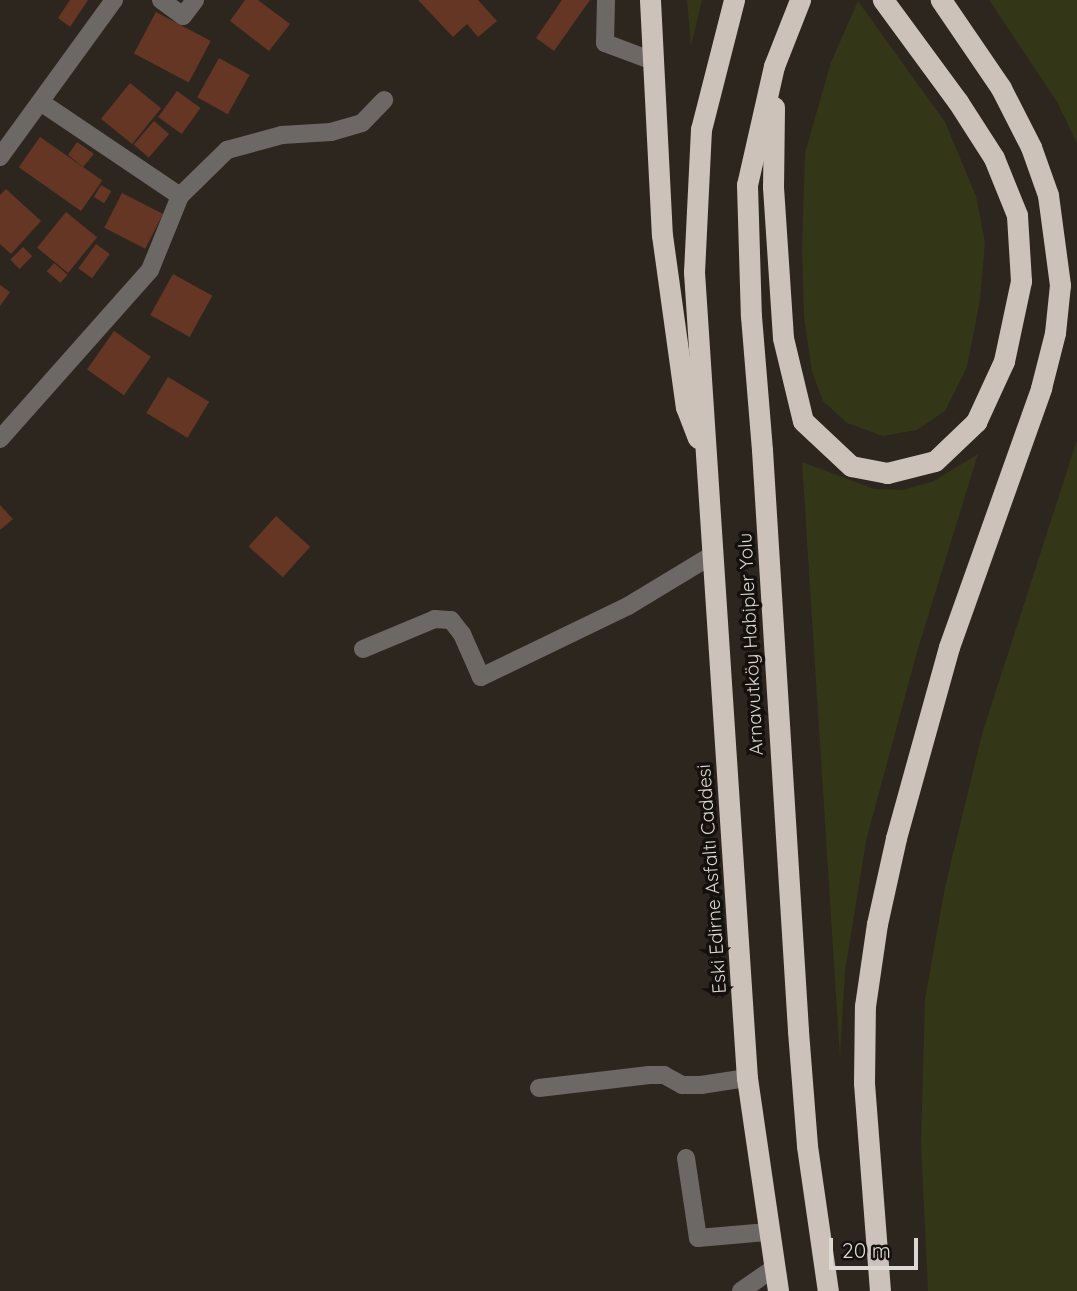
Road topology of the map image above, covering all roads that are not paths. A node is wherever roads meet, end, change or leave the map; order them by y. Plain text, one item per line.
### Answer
1 (114, 0) edge
2 (161, 0) edge
3 (195, 0) edge
4 (606, 0) edge
5 (650, 0) edge
6 (734, 0) edge
7 (800, 0) edge
8 (883, 0) edge
9 (941, 0) edge
10 (653, 61) junction
11 (774, 66) junction
12 (384, 100) dead end
13 (42, 103) junction
14 (0, 157) edge
15 (180, 195) junction
16 (0, 439) edge
17 (707, 462) junction
18 (714, 554) junction
19 (363, 649) dead end
20 (747, 1078) junction
21 (539, 1088) dead end
22 (686, 1158) dead end
23 (768, 1232) junction
24 (774, 1268) junction
25 (741, 1291) edge
26 (778, 1291) edge
27 (828, 1291) edge
28 (880, 1291) edge

1 - 13 street
2 - 3 street
4 - 10 street
5 - 10 highway
6 - 17 highway
7 - 11 highway, Arnavutköy Habipler Yolu
8 - 11 highway
9 - 28 highway
10 - 17 highway
11 - 27 highway, Arnavutköy Habipler Yolu
12 - 15 street
13 - 14 street
13 - 15 street
15 - 16 street
17 - 18 highway, Eski Edirne Asfaltı Caddesi
18 - 19 street
18 - 20 highway, Eski Edirne Asfaltı Caddesi
20 - 21 street
20 - 23 highway, Eski Edirne Asfaltı Caddesi
22 - 23 street
23 - 24 highway, Eski Edirne Asfaltı Caddesi
24 - 25 street
24 - 26 highway, Eski Edirne Asfaltı Caddesi

